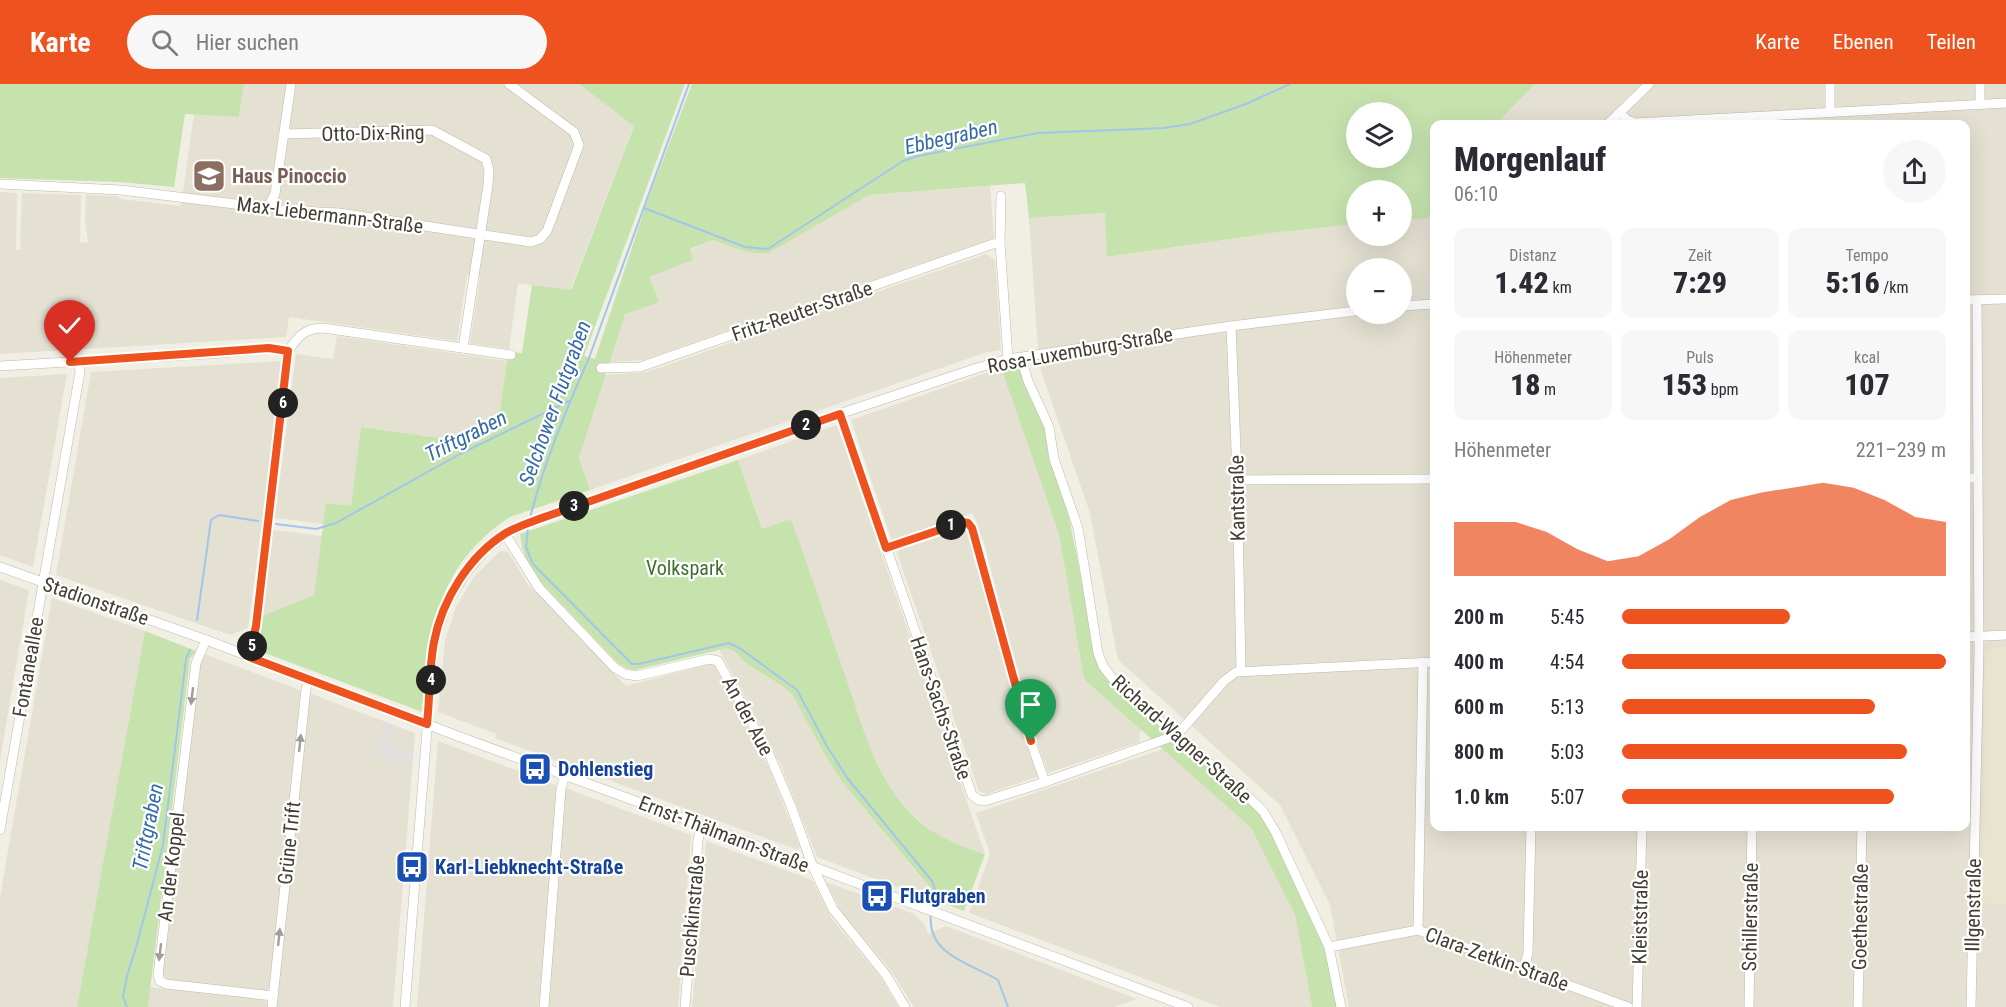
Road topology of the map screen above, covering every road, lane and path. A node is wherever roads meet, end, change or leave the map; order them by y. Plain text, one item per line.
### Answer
1 (291, 84) edge
2 (509, 84) edge
3 (1649, 84) edge
4 (1830, 84) edge
5 (1980, 84) edge
6 (2006, 103) edge
7 (1980, 104) junction
8 (1830, 112) junction
9 (1619, 113) junction
10 (1612, 120) edge
11 (1627, 120) edge
12 (1688, 120) edge
13 (284, 134) junction
14 (0, 184) edge
15 (1000, 196) dead end
16 (269, 205) junction
17 (480, 235) junction
18 (1000, 243) junction
19 (2006, 299) edge
20 (1970, 300) edge
21 (1977, 300) junction
22 (1430, 304) edge
23 (1412, 305) edge
24 (1346, 312) edge
25 (1231, 326) junction
26 (462, 348) junction
27 (288, 351) junction
28 (511, 355) dead end
29 (1022, 358) junction
30 (1008, 359) junction
31 (79, 362) junction
32 (0, 366) edge
33 (601, 368) dead end
34 (840, 414) junction
35 (1970, 478) edge
36 (1978, 478) junction
37 (1430, 479) edge
38 (1237, 480) junction
39 (505, 534) junction
40 (886, 548) junction
41 (0, 567) edge
42 (43, 582) junction
43 (192, 635) joint
44 (2006, 635) edge
45 (1979, 636) junction
46 (1970, 637) edge
47 (206, 640) junction
48 (249, 657) junction
49 (1422, 662) junction
50 (1430, 662) edge
51 (1241, 670) junction
52 (309, 680) junction
53 (427, 724) junction
54 (1178, 735) junction
55 (565, 775) junction
56 (1045, 782) junction
57 (702, 825) junction
58 (0, 829) edge
59 (1531, 831) edge
60 (1642, 831) edge
61 (1752, 831) edge
62 (1862, 831) edge
63 (813, 867) junction
64 (1418, 930) junction
65 (1329, 947) junction
66 (1524, 969) junction
67 (273, 996) junction
68 (272, 1007) edge
69 (405, 1007) edge
70 (544, 1007) edge
71 (685, 1007) edge
72 (905, 1007) edge
73 (1188, 1007) edge
74 (1341, 1007) edge
75 (1628, 1007) edge
76 (1637, 1007) edge
77 (1749, 1007) edge
78 (1858, 1007) edge
79 (1971, 1007) edge

1 - 13 street
2 - 17 street, Max-Liebermann-Straße
3 - 9 street
4 - 8 street
5 - 7 street
6 - 7 street
7 - 8 street
8 - 12 street
9 - 10 street
9 - 11 street
13 - 16 street
13 - 17 street, Otto-Dix-Ring
14 - 16 street, Max-Liebermann-Straße
15 - 18 street
16 - 17 street, Max-Liebermann-Straße
17 - 26 street
18 - 30 street
18 - 33 street, Fritz-Reuter-Straße
19 - 21 street
20 - 21 street
21 - 36 street, Illgenstraße
22 - 23 street
24 - 25 street, Rosa-Luxemburg-Straße
25 - 29 street, Rosa-Luxemburg-Straße
25 - 38 street, Kantstraße
26 - 27 street
26 - 28 street
27 - 31 street
27 - 48 street
29 - 30 street, Rosa-Luxemburg-Straße
29 - 54 street, Richard-Wagner-Straße
30 - 34 street, Rosa-Luxemburg-Straße
31 - 32 street
31 - 42 street, Fontaneallee
34 - 39 street, Rosa-Luxemburg-Straße
34 - 40 street, Hans-Sachs-Straße
35 - 36 street
36 - 45 street, Illgenstraße
37 - 38 street
38 - 51 street, Kantstraße
39 - 53 street, Rosa-Luxemburg-Straße
39 - 63 street, An der Aue
40 - 56 street, Hans-Sachs-Straße
40 - 56 street
41 - 42 street, Stadionstraße
42 - 43 street, Stadionstraße
42 - 58 street, Fontaneallee
43 - 47 street, Ernst-Thälmann-Straße
44 - 45 street
45 - 46 street
45 - 79 street, Illgenstraße
47 - 48 street, Ernst-Thälmann-Straße
47 -> 67 street, An der Koppel
48 - 52 street, Ernst-Thälmann-Straße
49 - 50 street
49 - 51 street
49 - 64 street
51 - 54 street
52 - 53 street, Ernst-Thälmann-Straße
67 -> 52 street, Grüne Trift
53 - 55 street, Ernst-Thälmann-Straße
53 - 69 street
54 - 56 street, Hans-Sachs-Straße
54 - 65 street, Richard-Wagner-Straße
55 - 57 street, Ernst-Thälmann-Straße
55 - 70 street
57 - 63 street, Ernst-Thälmann-Straße
57 - 71 street, Puschkinstraße
59 - 66 street
60 - 76 street, Kleiststraße
61 - 77 street, Schillerstraße
62 - 78 street, Goethestraße
63 - 72 street
63 - 73 street, Ernst-Thälmann-Straße
64 - 65 street, Clara-Zetkin-Straße
64 - 66 street, Clara-Zetkin-Straße
65 - 74 street, Richard-Wagner-Straße
66 - 75 street, Clara-Zetkin-Straße
67 - 68 street, Grüne Trift

